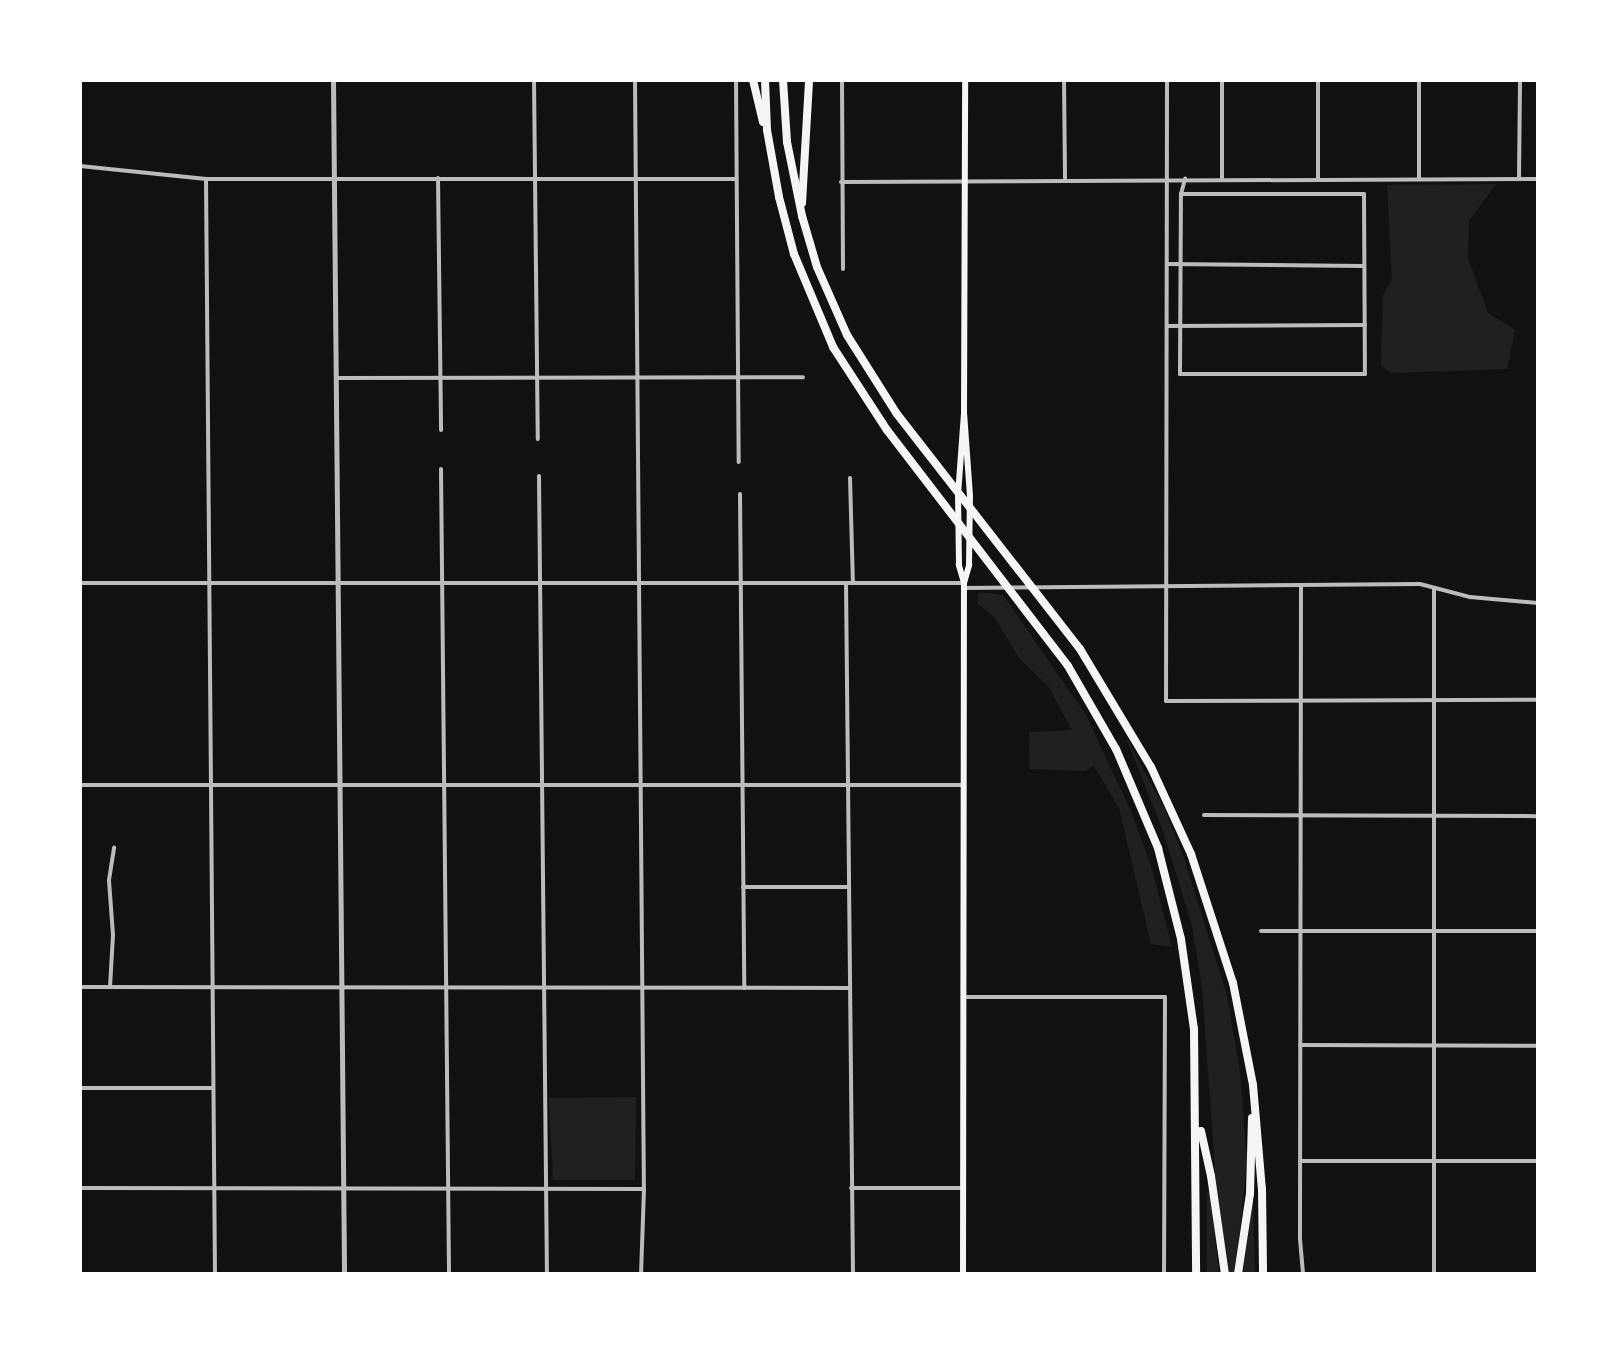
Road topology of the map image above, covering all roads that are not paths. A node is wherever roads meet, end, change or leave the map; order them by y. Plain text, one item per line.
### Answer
1 (333, 80) edge
2 (534, 80) edge
3 (635, 80) edge
4 (736, 80) edge
5 (753, 80) edge
6 (765, 80) edge
7 (783, 80) edge
8 (809, 80) edge
9 (842, 80) edge
10 (965, 80) edge
11 (1064, 80) edge
12 (1167, 80) edge
13 (1222, 80) edge
14 (1318, 80) edge
15 (1419, 80) edge
16 (1520, 80) edge
17 (772, 162) junction
18 (80, 166) edge
19 (438, 178) junction
20 (1065, 178) junction
21 (1222, 178) junction
22 (206, 179) junction
23 (333, 179) junction
24 (536, 179) junction
25 (636, 179) junction
26 (736, 179) junction
27 (965, 179) junction
28 (1167, 179) junction
29 (1185, 179) junction
30 (1318, 179) junction
31 (1419, 179) junction
32 (1519, 179) junction
33 (1538, 179) edge
34 (841, 182) junction
35 (1181, 194) junction
36 (802, 216) junction
37 (1167, 264) junction
38 (1181, 264) junction
39 (1364, 266) junction
40 (843, 269) dead end
41 (1365, 325) junction
42 (1166, 326) junction
43 (1179, 326) junction
44 (803, 377) dead end
45 (336, 378) junction
46 (440, 378) junction
47 (538, 378) junction
48 (638, 378) junction
49 (739, 378) junction
50 (964, 413) junction
51 (441, 430) dead end
52 (538, 439) dead end
53 (739, 462) dead end
54 (441, 469) dead end
55 (539, 476) dead end
56 (850, 478) dead end
57 (740, 494) dead end
58 (442, 582) junction
59 (80, 583) edge
60 (209, 583) junction
61 (338, 583) junction
62 (540, 583) junction
63 (640, 583) junction
64 (741, 583) junction
65 (850, 583) junction
66 (1301, 585) junction
67 (964, 586) junction
68 (1167, 587) junction
69 (1434, 589) junction
70 (1538, 603) edge
71 (1434, 700) junction
72 (1538, 700) edge
73 (1301, 701) junction
74 (80, 785) edge
75 (210, 785) junction
76 (340, 785) junction
77 (444, 785) junction
78 (541, 785) junction
79 (642, 785) junction
80 (742, 785) junction
81 (964, 785) junction
82 (848, 786) junction
83 (1204, 815) dead end
84 (1300, 816) junction
85 (1434, 816) junction
86 (1538, 816) edge
87 (114, 847) dead end
88 (743, 887) junction
89 (849, 887) junction
90 (1261, 931) dead end
91 (1300, 931) junction
92 (1434, 931) junction
93 (1538, 931) edge
94 (80, 987) edge
95 (110, 987) junction
96 (212, 987) junction
97 (341, 987) junction
98 (446, 987) junction
99 (544, 987) junction
100 (642, 987) junction
101 (744, 988) junction
102 (850, 988) junction
103 (964, 997) junction
104 (1300, 1045) junction
105 (1435, 1045) junction
106 (1538, 1046) edge
107 (1253, 1085) junction
108 (80, 1088) edge
109 (213, 1088) junction
110 (1197, 1114) junction
111 (1300, 1161) junction
112 (1434, 1161) junction
113 (1538, 1161) edge
114 (80, 1188) edge
115 (214, 1188) junction
116 (343, 1188) junction
117 (851, 1188) junction
118 (964, 1188) junction
119 (448, 1189) junction
120 (546, 1189) junction
121 (644, 1189) junction
122 (215, 1274) edge
123 (344, 1274) edge
124 (449, 1274) edge
125 (547, 1274) edge
126 (641, 1274) edge
127 (853, 1274) edge
128 (963, 1274) edge
129 (1164, 1274) edge
130 (1196, 1274) edge
131 (1225, 1274) edge
132 (1238, 1274) edge
133 (1263, 1274) edge
134 (1303, 1274) edge
135 (1434, 1274) edge

1 - 23 street
2 - 24 street
3 - 25 street
4 - 26 street
5 - 17 highway
6 - 17 highway
7 - 36 highway
8 - 36 highway
9 - 34 street
10 - 27 main road
11 - 20 street
12 - 28 street
13 - 21 street
14 - 30 street
15 - 31 street
16 - 32 street
17 - 110 highway
18 - 22 street
19 - 23 street
19 - 24 street
19 - 46 street
20 - 27 street
20 - 28 street
21 - 29 street
21 - 30 street
22 - 23 street
22 - 60 street
23 - 45 street
24 - 25 street
24 - 47 street
25 - 26 street
25 - 48 street
26 - 49 street
27 - 34 street
27 - 50 main road
28 - 29 street
28 - 37 street
29 - 35 street
30 - 31 street
31 - 32 street
32 - 33 street
34 - 40 street
35 - 38 street
35 - 39 street
36 - 107 highway
37 - 38 street
37 - 42 street
38 - 39 street
38 - 43 street
39 - 41 street
41 - 43 street
41 - 43 street
42 - 43 street
42 - 68 street
44 - 49 street
45 - 46 street
45 - 61 street
46 - 47 street
46 - 51 street
47 - 48 street
47 - 52 street
48 - 49 street
48 - 63 street
49 - 53 street
50 - 67 main road
50 - 67 main road
54 - 58 street
55 - 62 street
56 - 65 street
57 - 64 street
58 - 61 street
58 - 62 street
58 - 77 street
59 - 60 street
60 - 61 street
60 - 75 street
61 - 76 street
62 - 63 street
62 - 78 street
63 - 64 street
63 - 79 street
64 - 65 street
64 - 80 street
65 - 67 street
65 - 82 street
66 - 68 street
66 - 69 street
66 - 73 street
67 - 68 street
67 - 81 main road
68 - 73 street
69 - 70 street
69 - 71 street
71 - 72 street
71 - 73 street
71 - 85 street
73 - 84 street
74 - 75 street
75 - 76 street
75 - 96 street
76 - 77 street
76 - 97 street
77 - 78 street
77 - 98 street
78 - 79 street
78 - 99 street
79 - 80 street
79 - 100 street
80 - 82 street
80 - 88 street
81 - 82 street
81 - 103 main road
82 - 89 street
83 - 84 street
84 - 85 street
84 - 91 street
85 - 86 street
85 - 92 street
87 - 95 street
88 - 89 street
88 - 101 street
89 - 102 street
90 - 91 street
91 - 92 street
91 - 104 street
92 - 93 street
92 - 105 street
94 - 95 street
95 - 96 street
96 - 97 street
96 - 109 street
97 - 98 street
97 - 116 street
98 - 99 street
98 - 119 street
99 - 100 street
99 - 120 street
100 - 101 street
100 - 121 street
101 - 102 street
102 - 117 street
103 - 118 main road
103 - 129 street
104 - 105 street
104 - 111 street
105 - 106 street
105 - 112 street
107 - 132 highway
107 - 133 highway
108 - 109 street
109 - 115 street
110 - 130 highway
110 - 131 highway
111 - 112 street
111 - 134 street
112 - 113 street
112 - 135 street
114 - 115 street
115 - 116 street
115 - 122 street
116 - 119 street
116 - 123 street
117 - 118 street
117 - 127 street
118 - 128 main road
119 - 120 street
119 - 124 street
120 - 121 street
120 - 125 street
121 - 126 street

